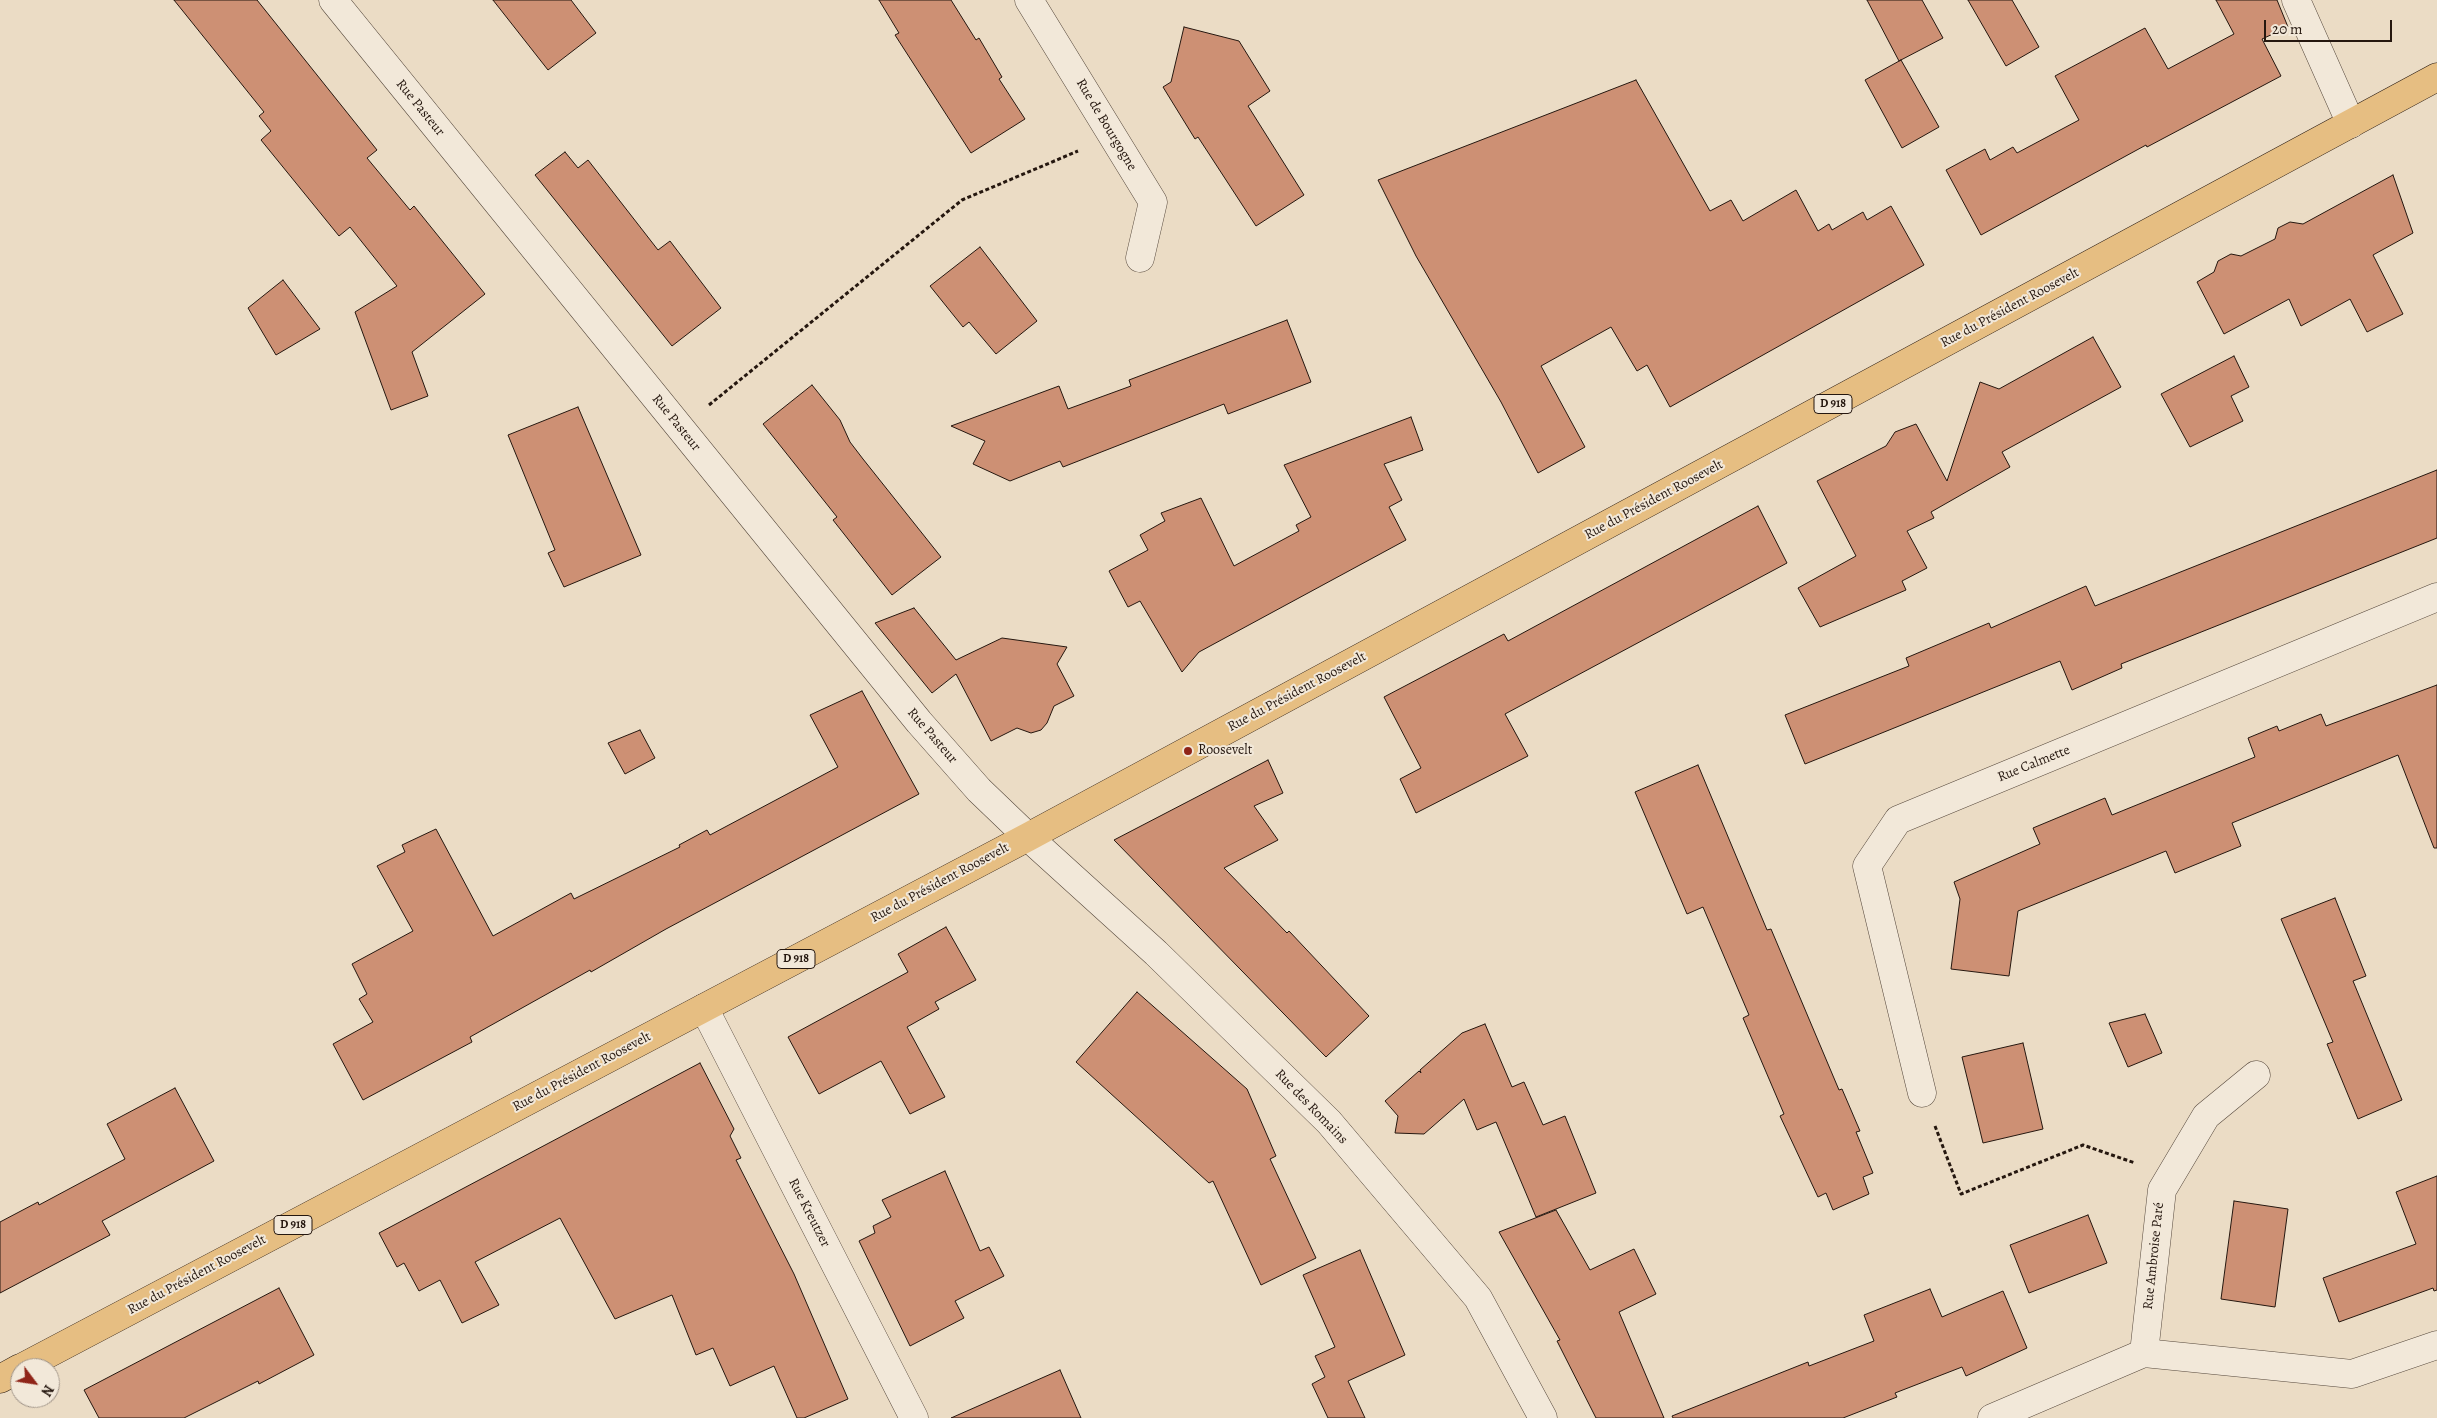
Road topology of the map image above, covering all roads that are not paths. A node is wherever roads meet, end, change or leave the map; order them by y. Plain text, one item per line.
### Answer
1 (333, 0) edge
2 (1029, 0) edge
3 (2296, 0) edge
4 (2437, 77) edge
5 (2351, 124) junction
6 (1140, 258) dead end
7 (2437, 597) edge
8 (1028, 837) junction
9 (704, 1008) junction
10 (2256, 1075) dead end
11 (1922, 1093) road end
12 (2437, 1345) edge
13 (2144, 1353) junction
14 (39, 1358) edge
15 (914, 1418) edge
16 (1543, 1418) edge
17 (1992, 1418) edge

1 - 8 street, Rue Pasteur
2 - 6 street, Rue de Bourgogne
3 - 5 street
4 - 5 main road, Rue du Président Roosevelt / D 918
5 - 8 main road, Rue du Président Roosevelt / D 918
7 - 11 street, Rue Calmette
8 - 9 main road, Rue du Président Roosevelt / D 918
8 - 16 street, Rue des Romains
9 - 14 main road, Rue du Président Roosevelt / D 918
9 - 15 street, Rue Kreutzer
10 - 13 street, Rue Ambroise Paré
12 - 13 street
13 - 17 street

